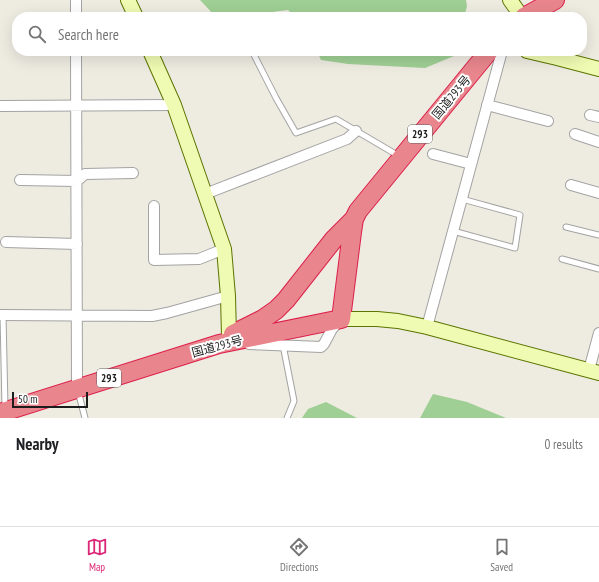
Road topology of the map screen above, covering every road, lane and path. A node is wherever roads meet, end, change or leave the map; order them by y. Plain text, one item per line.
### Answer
1 (76, 0) edge
2 (128, 0) edge
3 (510, 0) edge
4 (555, 0) edge
5 (76, 12) edge
6 (134, 12) edge
7 (519, 12) edge
8 (532, 12) edge
9 (76, 56) edge
10 (152, 56) edge
11 (255, 56) edge
12 (485, 56) edge
13 (501, 56) edge
14 (556, 56) edge
15 (599, 69) edge
16 (77, 105) junction
17 (174, 105) junction
18 (487, 105) junction
19 (0, 106) edge
20 (548, 121) dead end
21 (356, 131) junction
22 (575, 134) dead end
23 (599, 142) edge
24 (433, 154) dead end
25 (401, 157) junction
26 (471, 164) junction
27 (134, 173) dead end
28 (20, 180) dead end
29 (77, 181) junction
30 (571, 185) dead end
31 (599, 193) edge
32 (205, 194) junction
33 (462, 199) junction
34 (154, 206) dead end
35 (354, 219) junction
36 (566, 227) dead end
37 (454, 231) junction
38 (599, 235) edge
39 (6, 242) dead end
40 (77, 244) junction
41 (224, 249) junction
42 (562, 259) dead end
43 (599, 269) edge
44 (228, 296) junction
45 (1, 315) edge
46 (78, 315) junction
47 (341, 319) junction
48 (427, 327) junction
49 (599, 333) edge
50 (225, 340) junction
51 (283, 345) junction
52 (594, 372) edge
53 (77, 388) junction
54 (3, 412) edge
55 (85, 418) edge
56 (287, 418) edge

1 - 5 street
2 - 6 street
3 - 7 street
4 - 8 highway
9 - 16 street
10 - 17 street
11 - 21 lane
12 - 25 highway, 国道293号 / 293
13 - 18 street
14 - 15 street
16 - 17 street
16 - 19 street
16 - 29 street
17 - 32 street
18 - 20 street
18 - 26 street
21 - 25 lane
21 - 32 street
22 - 23 street
24 - 26 street
25 - 35 highway, 国道293号 / 293
26 - 33 street
27 - 29 street
28 - 29 street
29 - 40 street
30 - 31 street
32 - 41 street
33 - 37 street
33 - 37 lane
34 - 41 street
35 - 47 highway, 国道293号
35 - 50 highway, 国道293号 / 293
36 - 38 lane
37 - 48 street
39 - 40 street
40 - 46 street
41 - 44 street
42 - 43 lane
44 - 46 street
44 - 50 street
45 - 46 street
45 - 54 lane
46 - 53 street
47 - 48 street
47 - 50 highway, 国道293号
47 - 51 street
48 - 52 street
49 - 52 street
50 - 51 street
50 - 53 highway, 国道293号 / 293
51 - 56 lane
53 - 54 highway, 国道293号 / 293
53 - 55 lane

